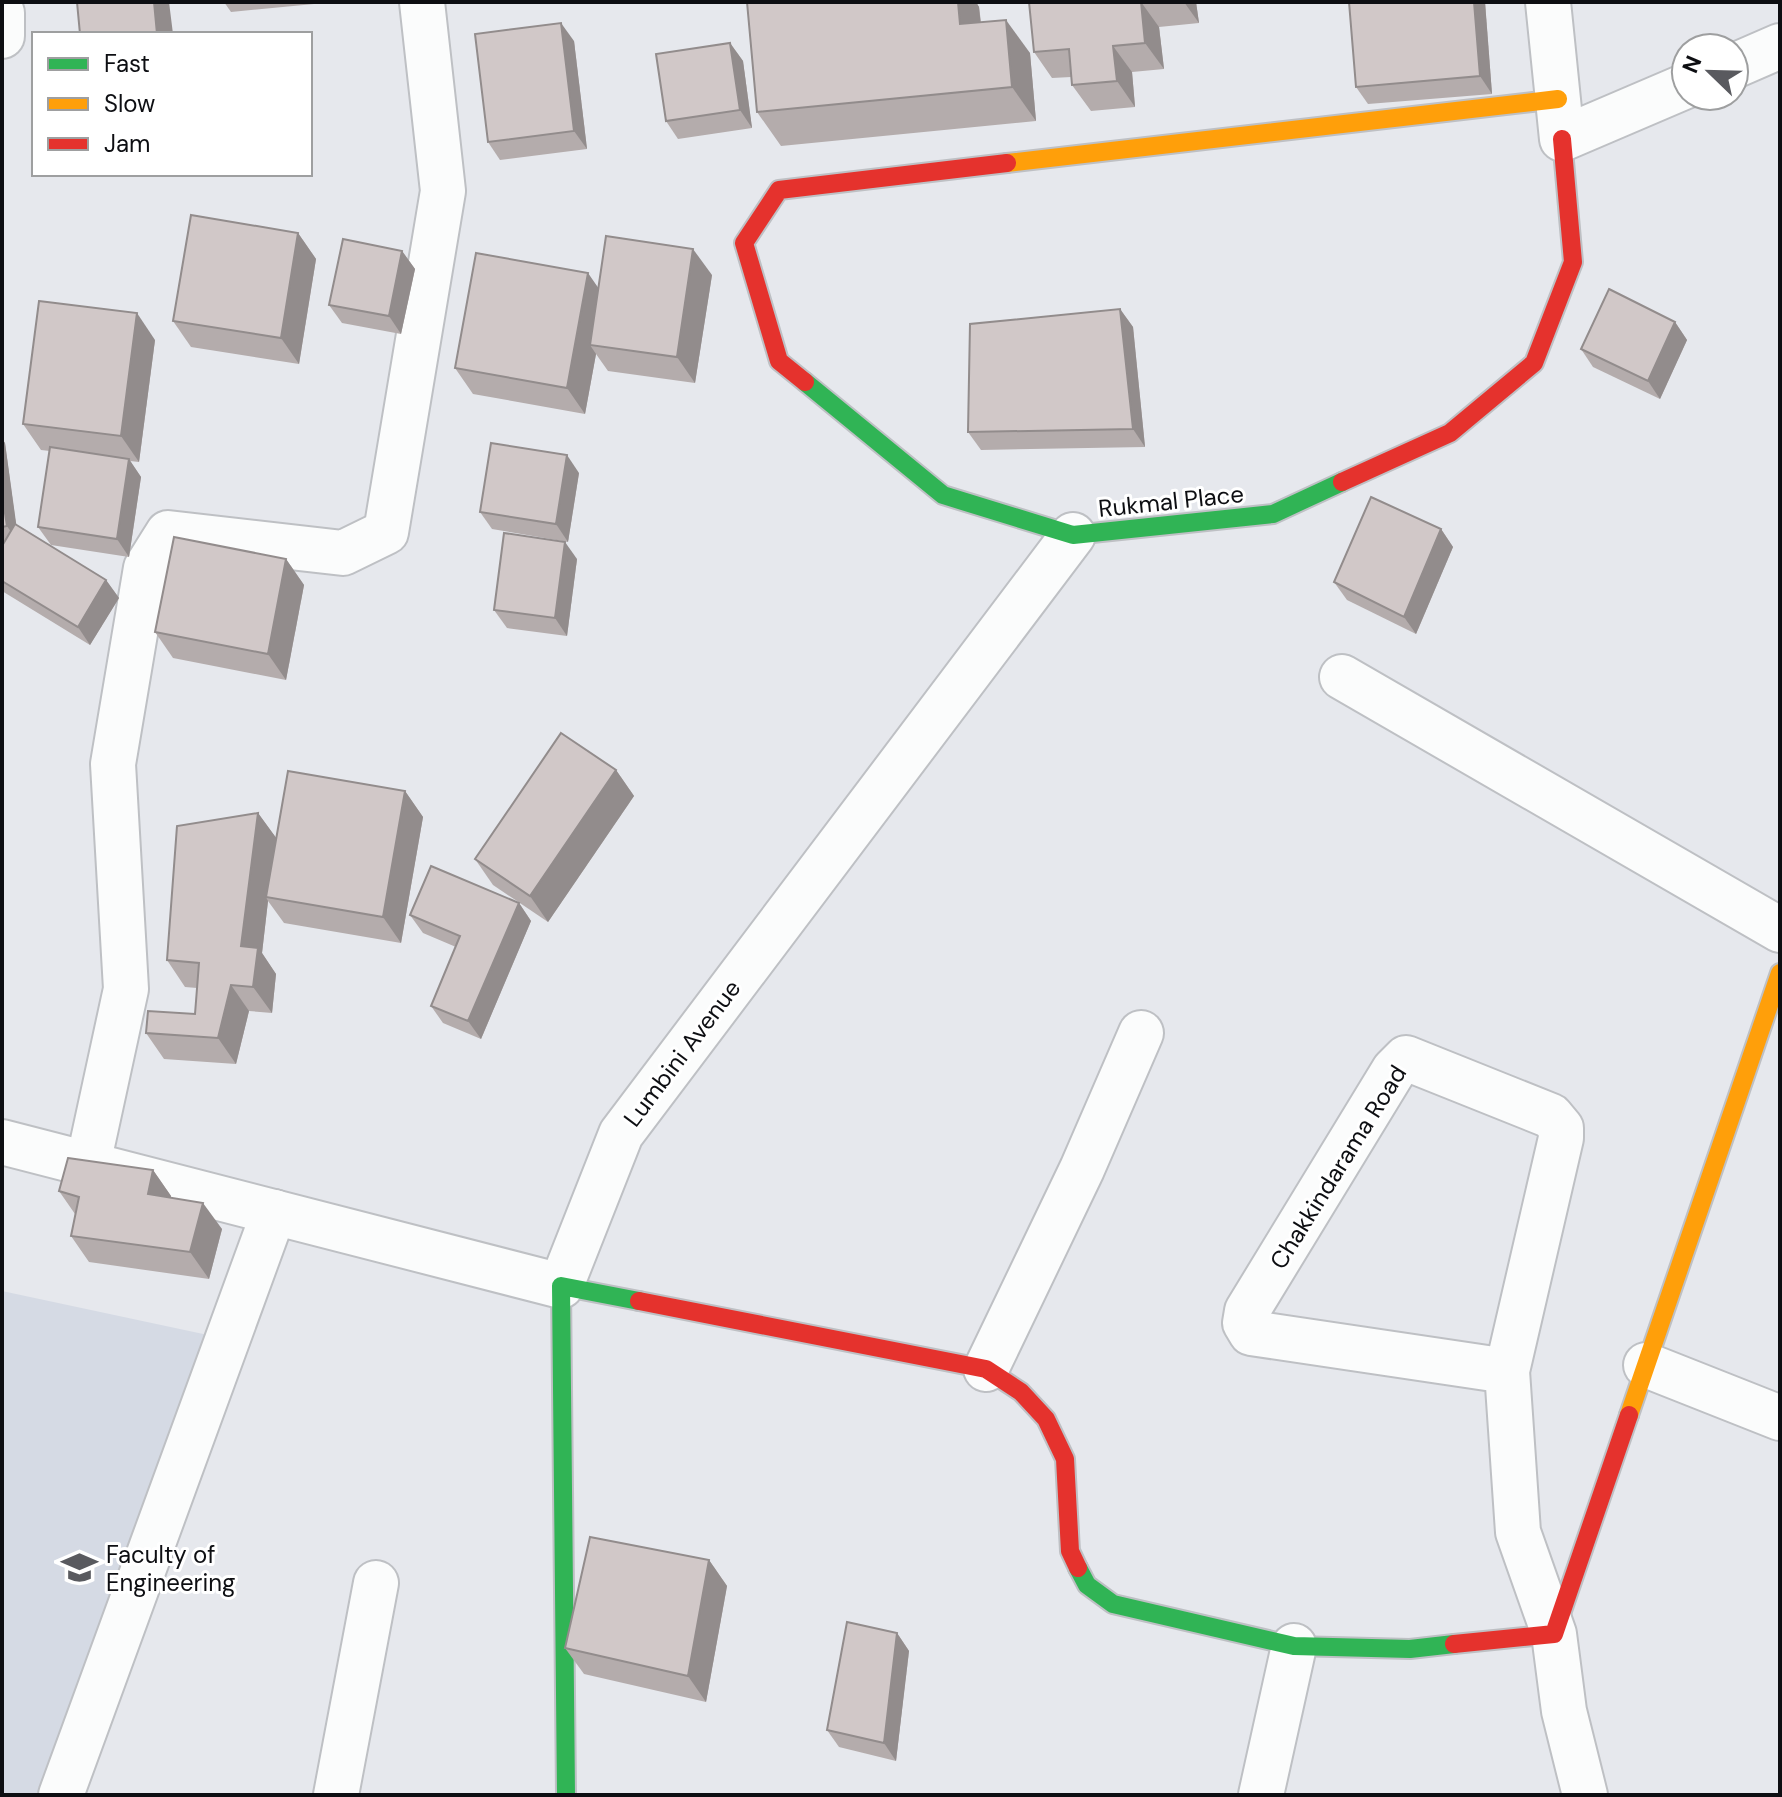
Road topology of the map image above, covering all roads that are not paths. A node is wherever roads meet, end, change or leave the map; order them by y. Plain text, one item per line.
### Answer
1 (422, 2) edge
2 (1548, 2) edge
3 (2, 13) edge
4 (2, 36) edge
5 (1780, 46) edge
6 (1750, 59) edge
7 (1670, 90) edge
8 (1560, 119) junction
9 (1073, 535) junction
10 (1342, 677) dead end
11 (1780, 930) edge
12 (1780, 973) edge
13 (1141, 1033) dead end
14 (2, 1142) edge
15 (88, 1164) junction
16 (274, 1212) junction
17 (561, 1286) junction
18 (1646, 1365) junction
19 (986, 1369) junction
20 (1507, 1371) junction
21 (1780, 1418) edge
22 (376, 1583) dead end
23 (1554, 1634) junction
24 (1294, 1646) junction
25 (61, 1795) edge
26 (336, 1795) edge
27 (566, 1795) edge
28 (1261, 1795) edge
29 (1585, 1795) edge

1 - 15 street
2 - 8 street
3 - 4 street
5 - 6 street
7 - 8 street
8 - 9 street, Rukmal Place
8 - 9 street, Rukmal Place
9 - 17 street, Lumbini Avenue
10 - 11 street
12 - 18 street
13 - 19 street
14 - 15 street
15 - 16 street
16 - 17 street
16 - 25 street
17 - 19 street
17 - 27 street
18 - 21 street
18 - 23 street
19 - 24 street
20 - 20 street, Chakkindarama Road
20 - 23 street, Chakkindarama Road
22 - 26 street
23 - 24 street
23 - 29 street, Chakkindarama Road
24 - 28 street

